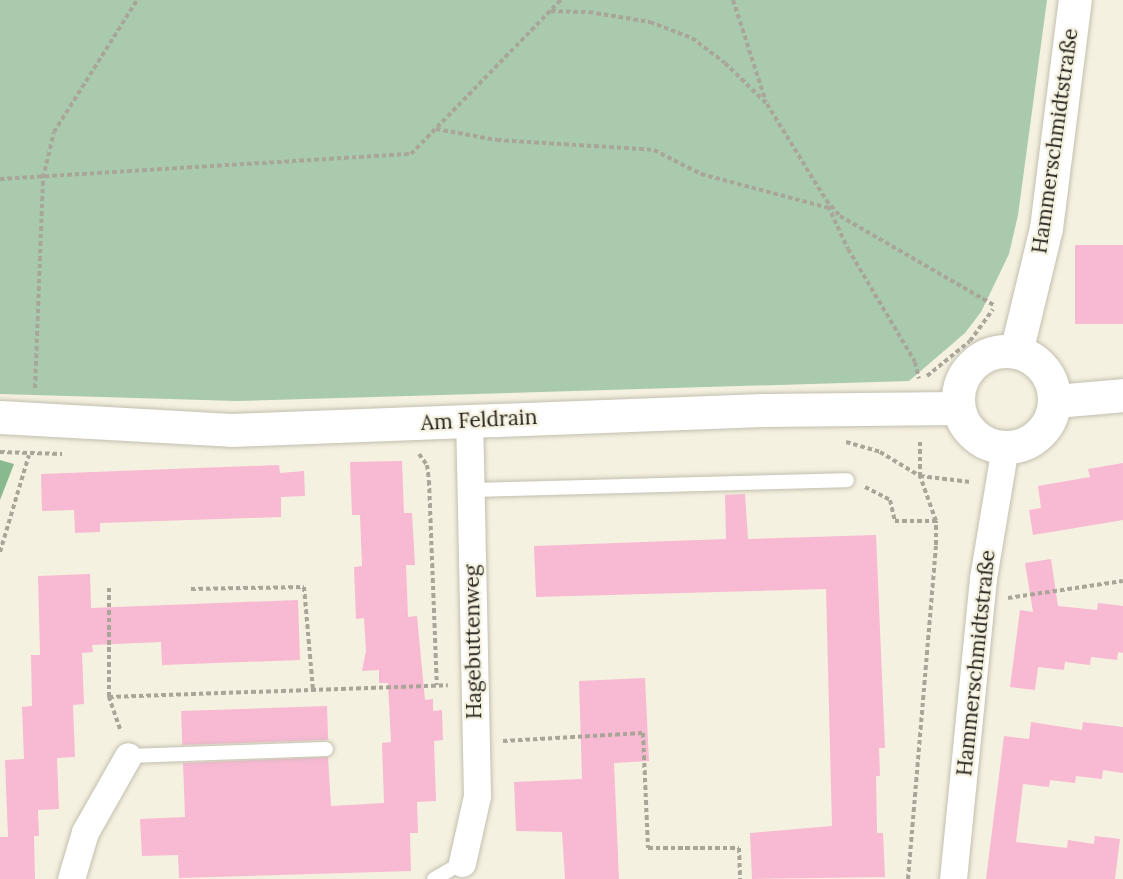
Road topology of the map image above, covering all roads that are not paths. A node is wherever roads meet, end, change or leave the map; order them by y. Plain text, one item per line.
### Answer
1 (1075, 0) edge
2 (1016, 352) junction
3 (1123, 396) edge
4 (1055, 401) junction
5 (958, 408) junction
6 (0, 417) edge
7 (469, 420) junction
8 (1005, 447) junction
9 (848, 480) road end
10 (470, 490) junction
11 (326, 749) dead end
12 (128, 756) joint
13 (462, 863) joint
14 (71, 879) edge
15 (434, 879) edge
16 (953, 879) edge

1 - 2 street, Hammerschmidtstraße
2 - 4 street
2 - 5 street
3 - 4 street
4 - 8 street
5 - 7 street, Am Feldrain
5 - 8 street
6 - 7 street, Am Feldrain
7 - 10 street, Hagebuttenweg
8 - 16 street, Hammerschmidtstraße
9 - 10 lane
10 - 13 street, Hagebuttenweg
11 - 12 lane
12 - 14 street
13 - 15 lane

